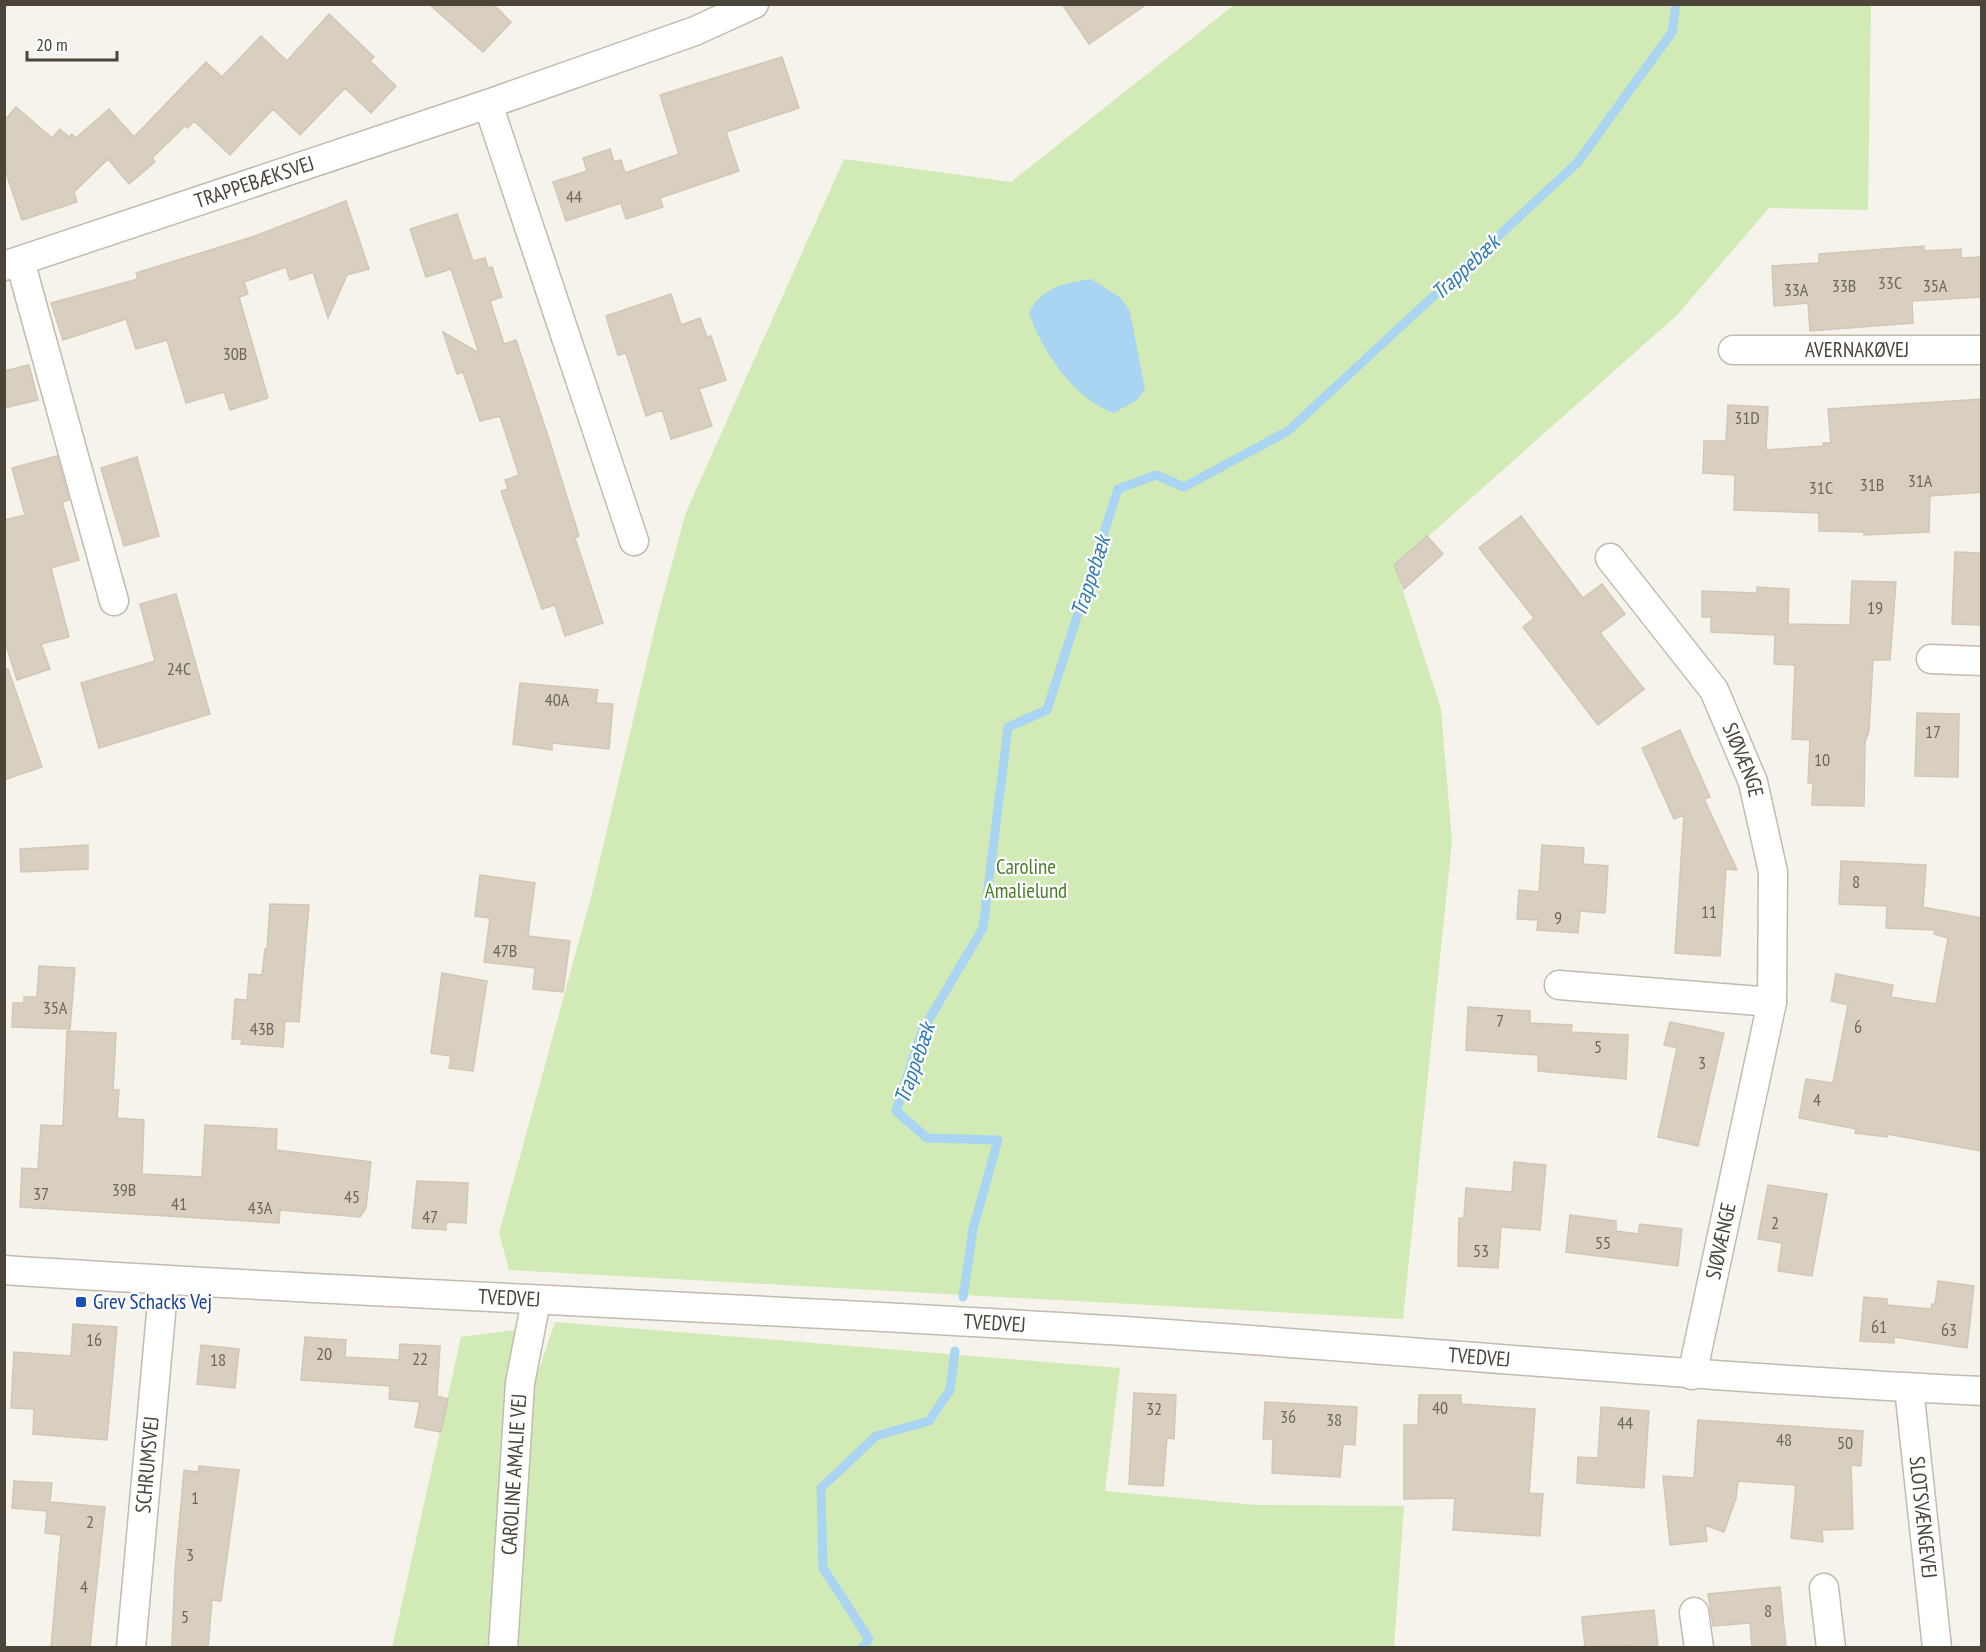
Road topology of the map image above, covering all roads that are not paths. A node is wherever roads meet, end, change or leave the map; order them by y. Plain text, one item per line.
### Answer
1 (754, 4) edge
2 (489, 104) junction
3 (12, 264) edge
4 (1733, 350) dead end
5 (1982, 350) edge
6 (634, 541) dead end
7 (1610, 558) dead end
8 (114, 601) dead end
9 (1931, 659) dead end
10 (1982, 661) edge
11 (1559, 985) dead end
12 (1772, 1002) junction
13 (4, 1270) edge
14 (164, 1280) junction
15 (536, 1301) junction
16 (1692, 1375) junction
17 (1909, 1388) junction
18 (1982, 1391) edge
19 (1824, 1588) dead end
20 (1695, 1612) dead end
21 (131, 1647) edge
22 (503, 1647) edge
23 (1699, 1647) edge
24 (1831, 1647) edge
25 (1937, 1647) edge

1 - 2 street, TRAPPEBÆKSVEJ
2 - 3 street, TRAPPEBÆKSVEJ
2 - 6 street
3 - 8 street, TRAPPEBÆKSVEJ
4 - 5 street, AVERNAKØVEJ
7 - 12 street, SIØVÆNGE
9 - 10 street
11 - 12 street
12 - 16 street, SIØVÆNGE
13 - 14 street, TVEDVEJ
14 - 15 street, TVEDVEJ
14 - 21 street, SCHRUMSVEJ
15 - 16 street, TVEDVEJ
15 - 22 street, CAROLINE AMALIE VEJ
16 - 17 street, TVEDVEJ
17 - 18 street, TVEDVEJ
17 - 25 street, SLOTSVÆNGEVEJ
19 - 24 street
20 - 23 street

